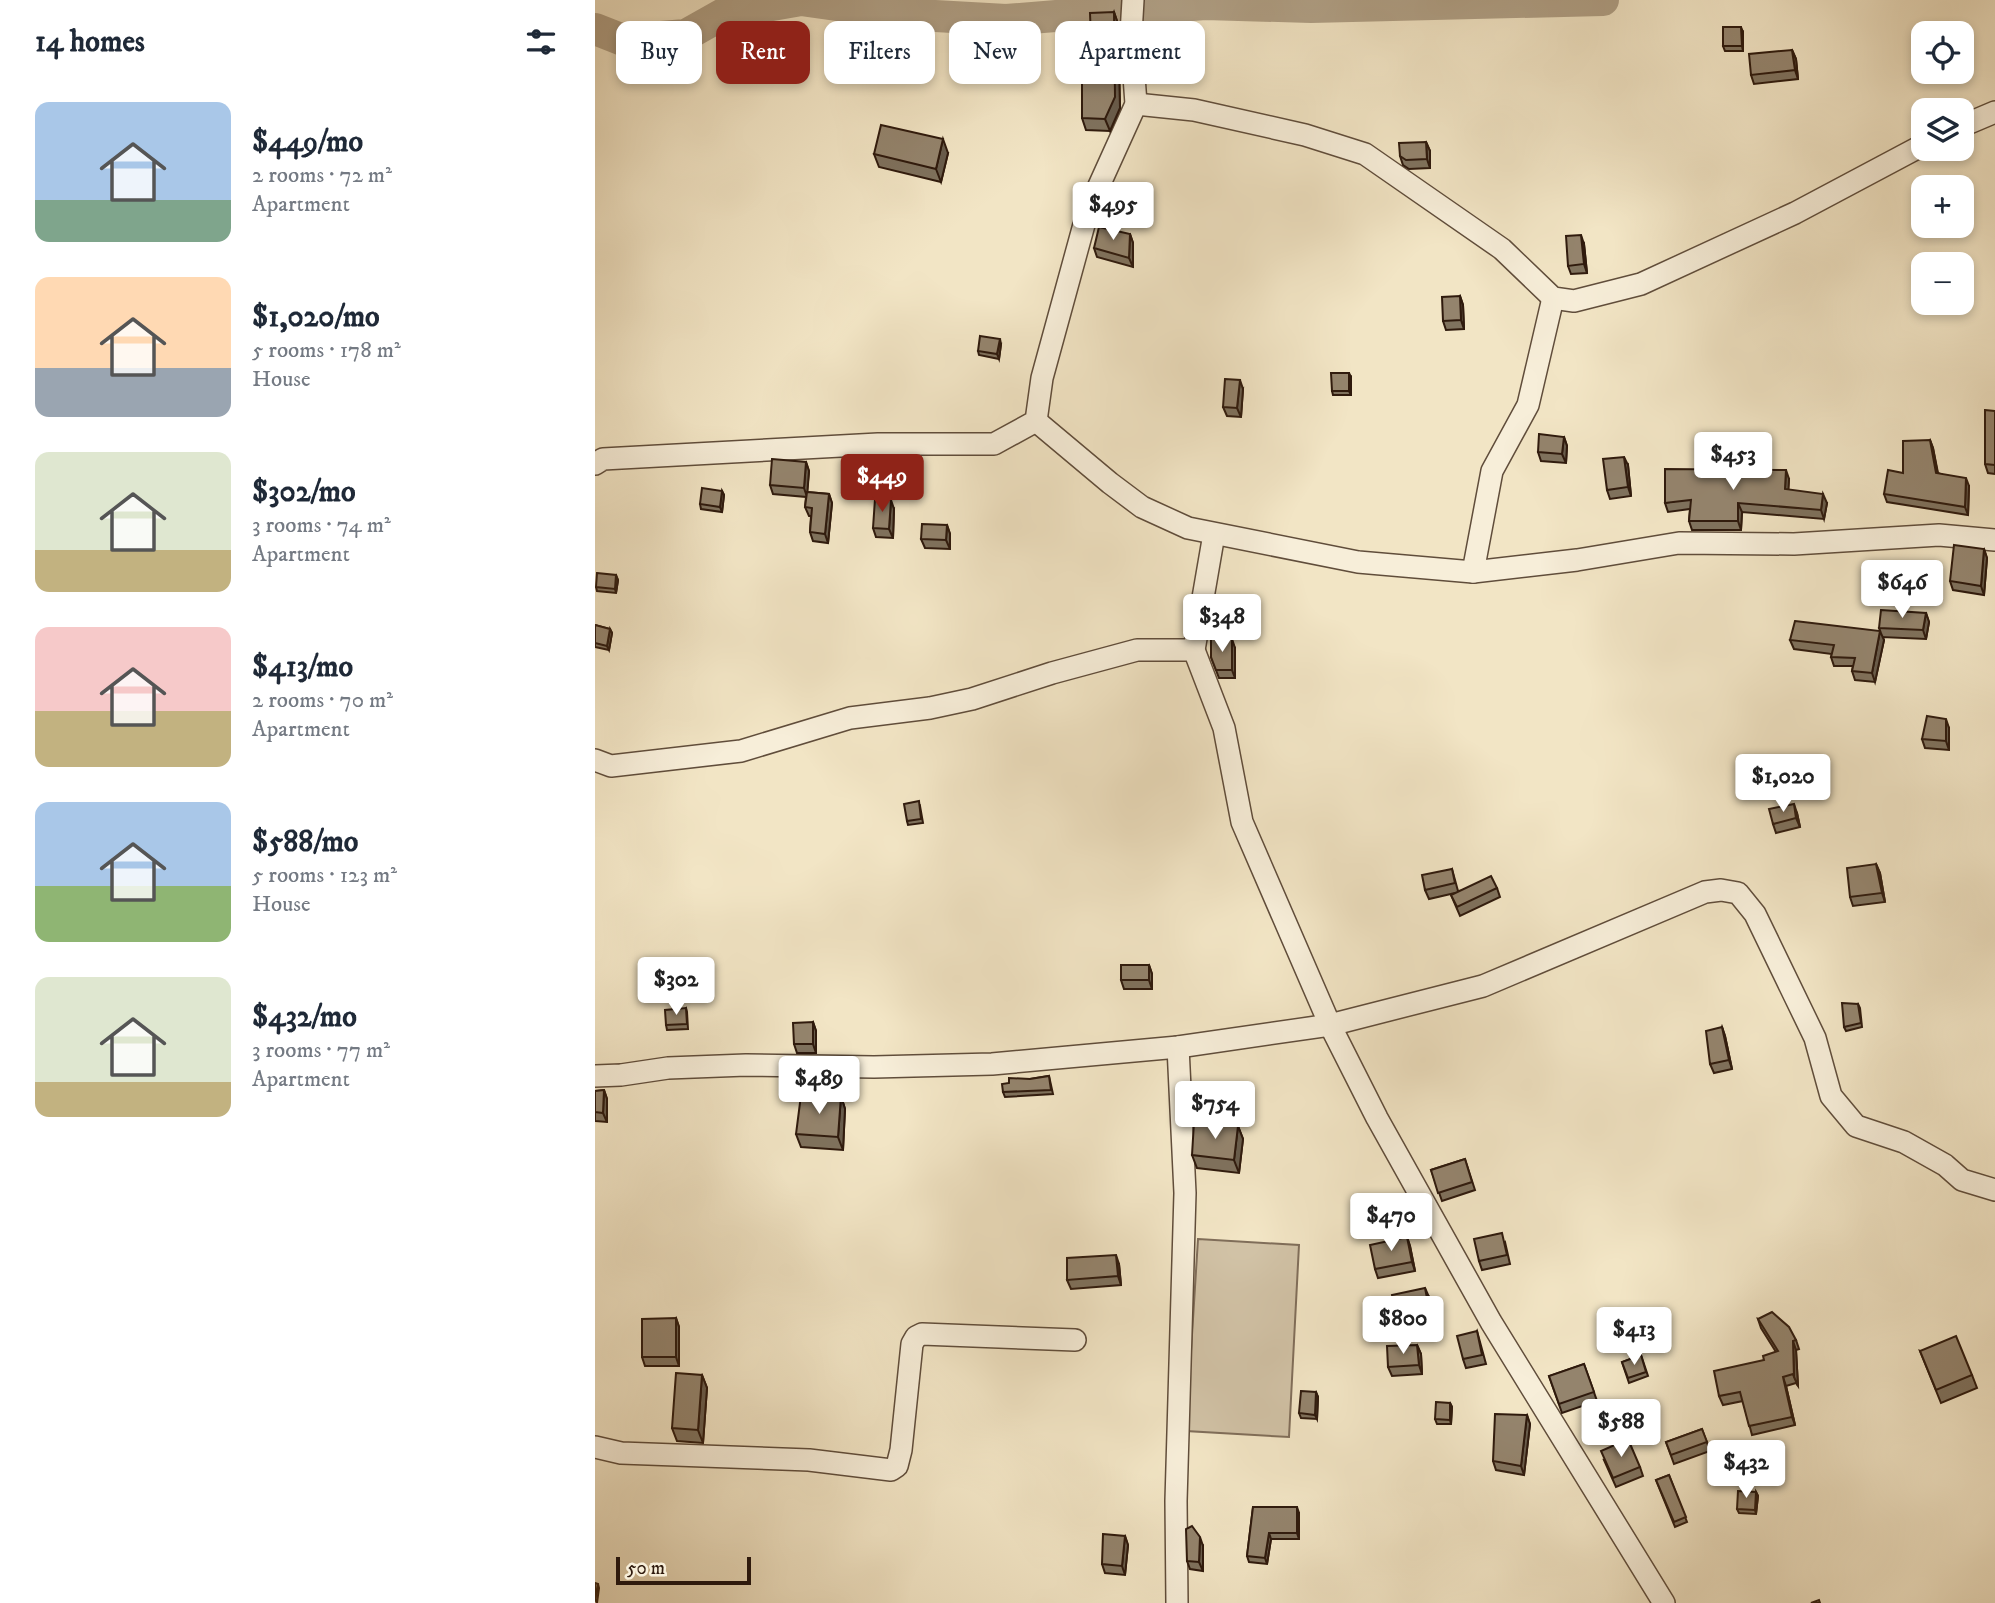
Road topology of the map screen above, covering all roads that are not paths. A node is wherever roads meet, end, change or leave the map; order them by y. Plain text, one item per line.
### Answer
1 (1133, 0) edge
2 (1136, 104) junction
3 (1995, 112) edge
4 (1974, 121) edge
5 (1911, 151) edge
6 (1553, 298) junction
7 (1036, 421) junction
8 (595, 464) edge
9 (1214, 534) junction
10 (1995, 540) edge
11 (1473, 572) junction
12 (1194, 650) junction
13 (595, 760) edge
14 (1330, 1025) junction
15 (1178, 1047) junction
16 (595, 1076) edge
17 (1995, 1190) edge
18 (1075, 1340) dead end
19 (595, 1447) edge
20 (1178, 1603) edge
21 (1664, 1603) edge

1 - 2 street
2 - 6 street
2 - 7 street
3 - 4 street
5 - 6 street
6 - 11 street
7 - 8 street
7 - 9 street
9 - 11 street
9 - 12 street
10 - 11 street
12 - 13 street
12 - 14 street
14 - 15 street
14 - 17 street
14 - 21 street
15 - 16 street
15 - 20 street
18 - 19 street

